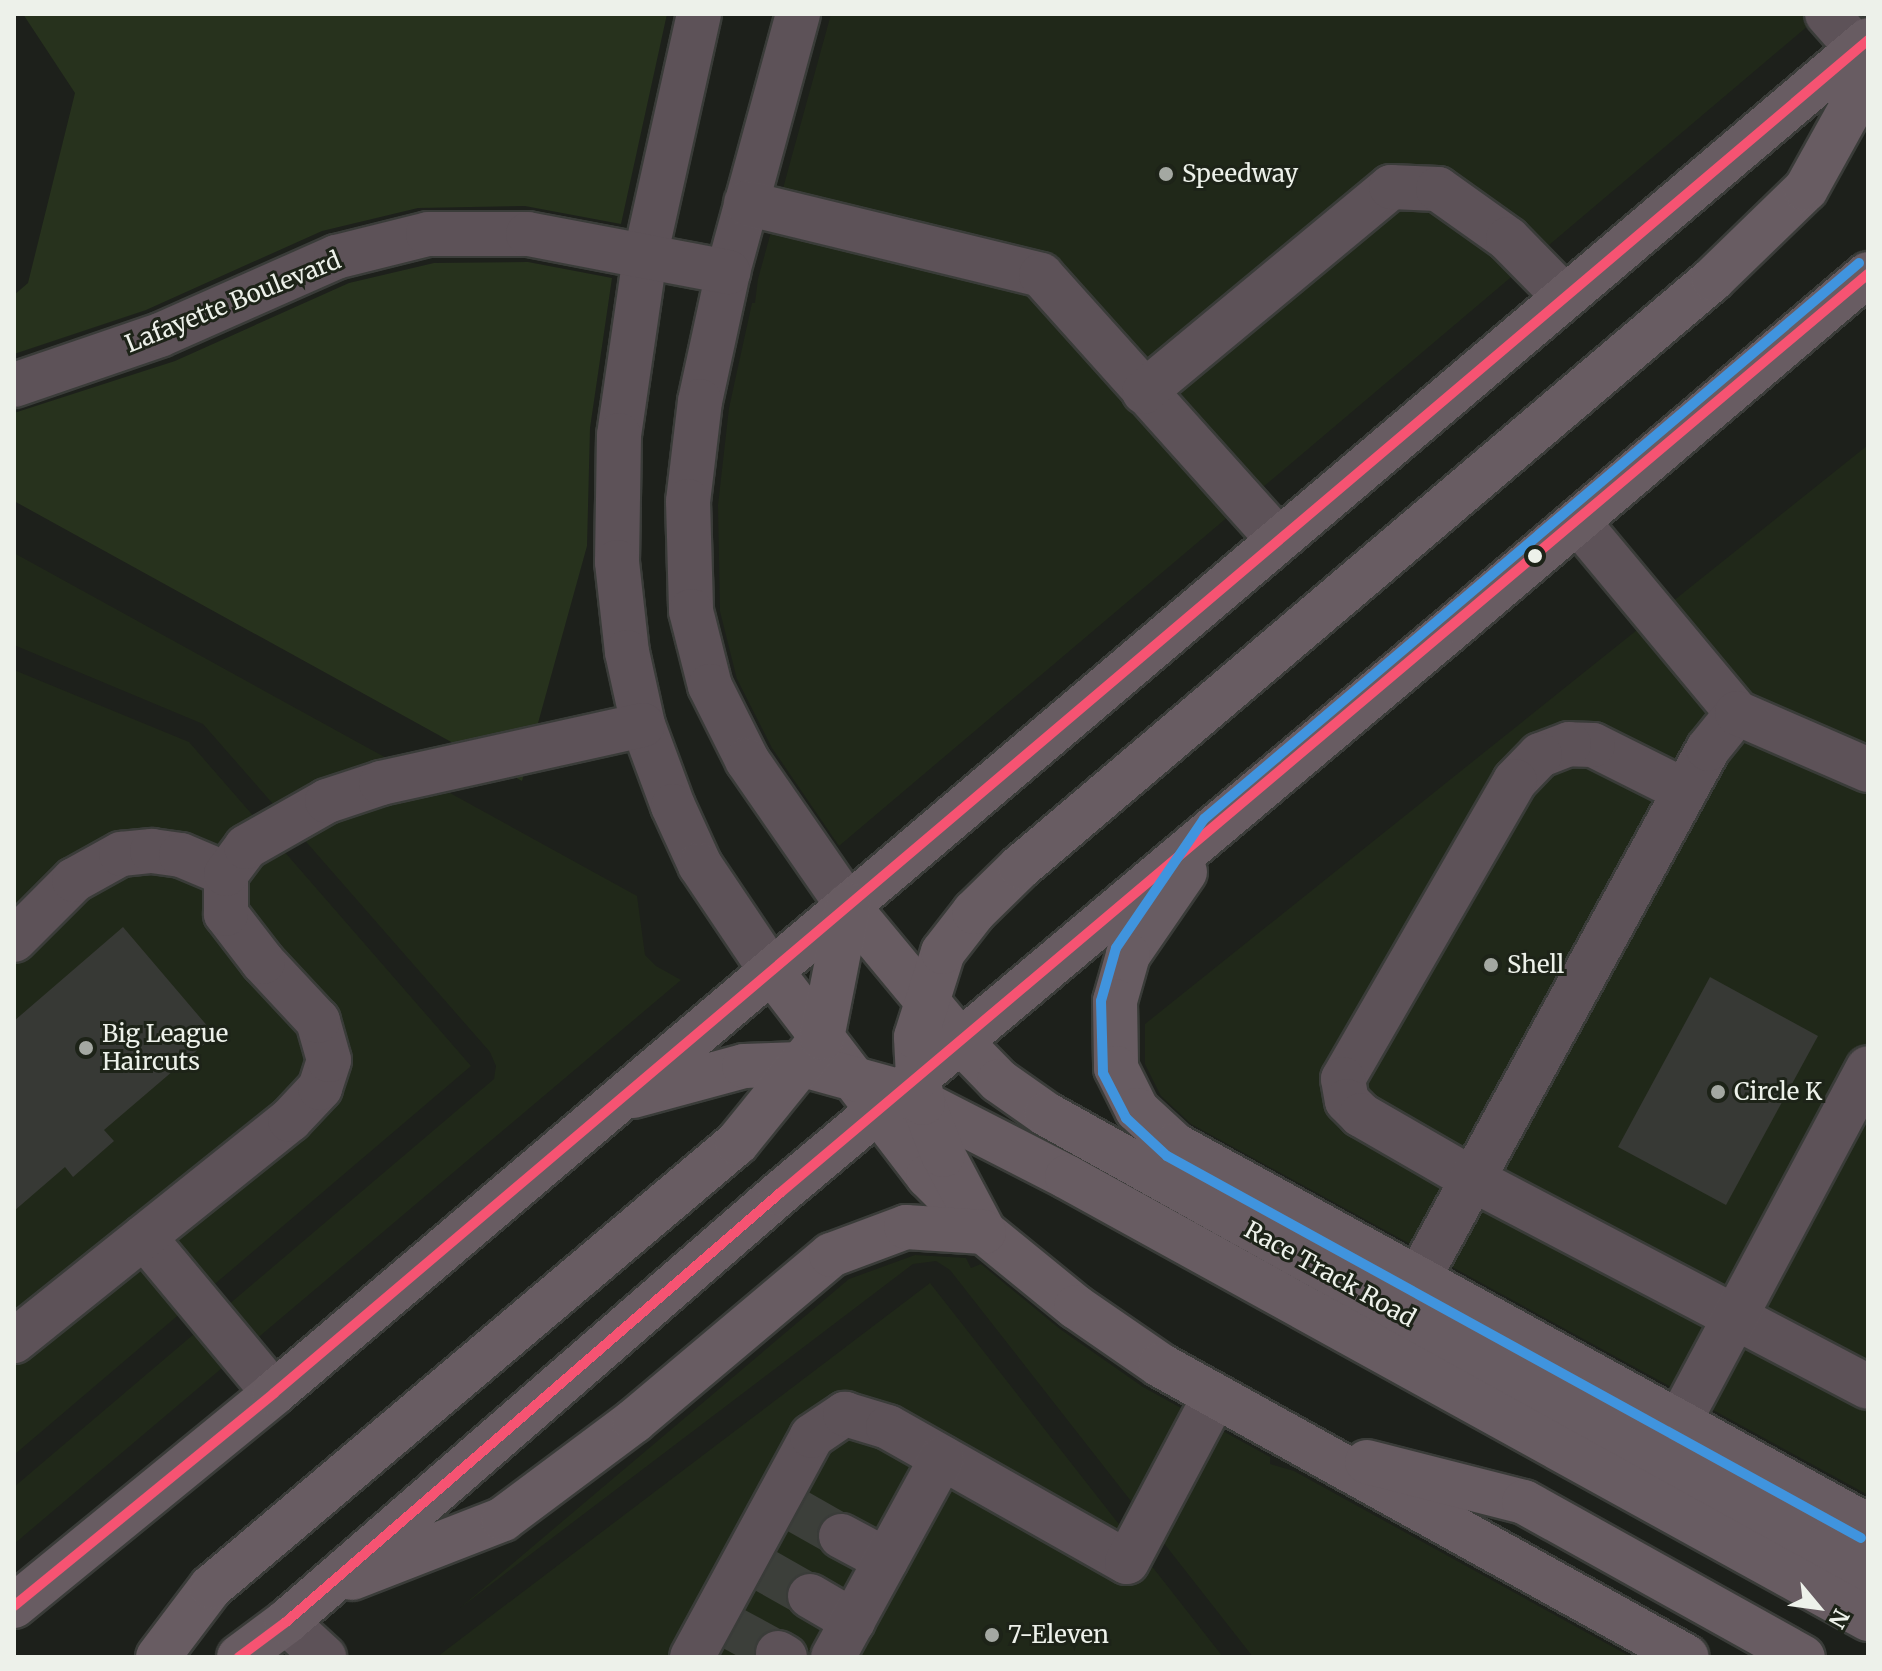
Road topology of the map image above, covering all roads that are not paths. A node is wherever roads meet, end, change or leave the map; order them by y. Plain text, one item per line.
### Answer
1 (699, 14) edge
2 (798, 14) edge
3 (1827, 14) edge
4 (1865, 55) edge
5 (746, 203) junction
6 (645, 257) junction
7 (728, 272) junction
8 (1868, 274) edge
9 (1564, 296) junction
10 (14, 385) edge
11 (1144, 392) junction
12 (1578, 522) junction
13 (1278, 539) junction
14 (1737, 713) junction
15 (643, 725) junction
16 (1868, 770) edge
17 (1685, 791) junction
18 (1214, 829) junction
19 (226, 874) junction
20 (848, 906) junction
21 (14, 940) edge
22 (772, 972) junction
23 (925, 1000) junction
24 (960, 1041) junction
25 (811, 1051) junction
26 (1868, 1068) edge
27 (905, 1096) junction
28 (620, 1100) junction
29 (1472, 1179) junction
30 (984, 1232) junction
31 (144, 1237) junction
32 (1418, 1279) junction
33 (1736, 1315) junction
34 (14, 1341) edge
35 (1868, 1387) edge
36 (274, 1393) junction
37 (1215, 1396) junction
38 (1679, 1422) junction
39 (1303, 1445) junction
40 (942, 1458) junction
41 (1868, 1526) edge
42 (841, 1536) tunnel mouth
43 (886, 1560) junction
44 (1868, 1572) edge
45 (323, 1589) junction
46 (810, 1596) tunnel mouth
47 (14, 1606) edge
48 (1868, 1619) edge
49 (286, 1622) junction
50 (843, 1639) edge
51 (158, 1657) edge
52 (239, 1657) edge
53 (324, 1657) edge
54 (692, 1657) edge
55 (1687, 1657) edge
56 (1803, 1657) edge

1 - 6 street
2 - 5 street
3 - 4 street
4 - 9 main road
4 - 23 main road
5 - 7 street
5 - 11 street
6 - 7 street, Lafayette Boulevard
6 - 10 street, Lafayette Boulevard
6 - 15 street
7 - 20 street
8 - 12 main road
9 - 11 street
9 - 13 main road
11 - 13 street
12 - 14 street
12 - 18 main road
13 - 20 main road
14 - 16 street
14 - 17 street
15 - 19 street
15 - 22 street
17 - 29 street
17 - 29 street
18 - 24 main road
18 - 32 main road
19 - 21 street
19 - 31 street
20 - 22 main road
20 - 23 main road, Race Track Road
20 - 25 main road
22 - 25 main road
22 - 28 main road
23 - 24 main road, Race Track Road
23 - 27 main road
24 - 27 main road
24 - 44 main road, Race Track Road
25 - 27 main road
25 - 28 main road
25 - 51 main road
26 - 33 street
27 - 30 main road
27 - 45 main road
27 - 48 main road
28 - 36 main road
29 - 32 street
29 - 33 street
30 - 37 main road
30 - 45 main road
31 - 34 street
31 - 36 street
32 - 38 main road
33 - 35 street
33 - 38 street
36 - 47 main road
37 - 39 main road
37 - 40 street
38 - 41 main road
39 - 55 main road
39 - 56 main road
40 - 43 street
40 - 54 street
42 - 43 street
43 - 50 street
45 - 49 main road
46 - 50 street
49 - 52 main road
49 - 53 street

